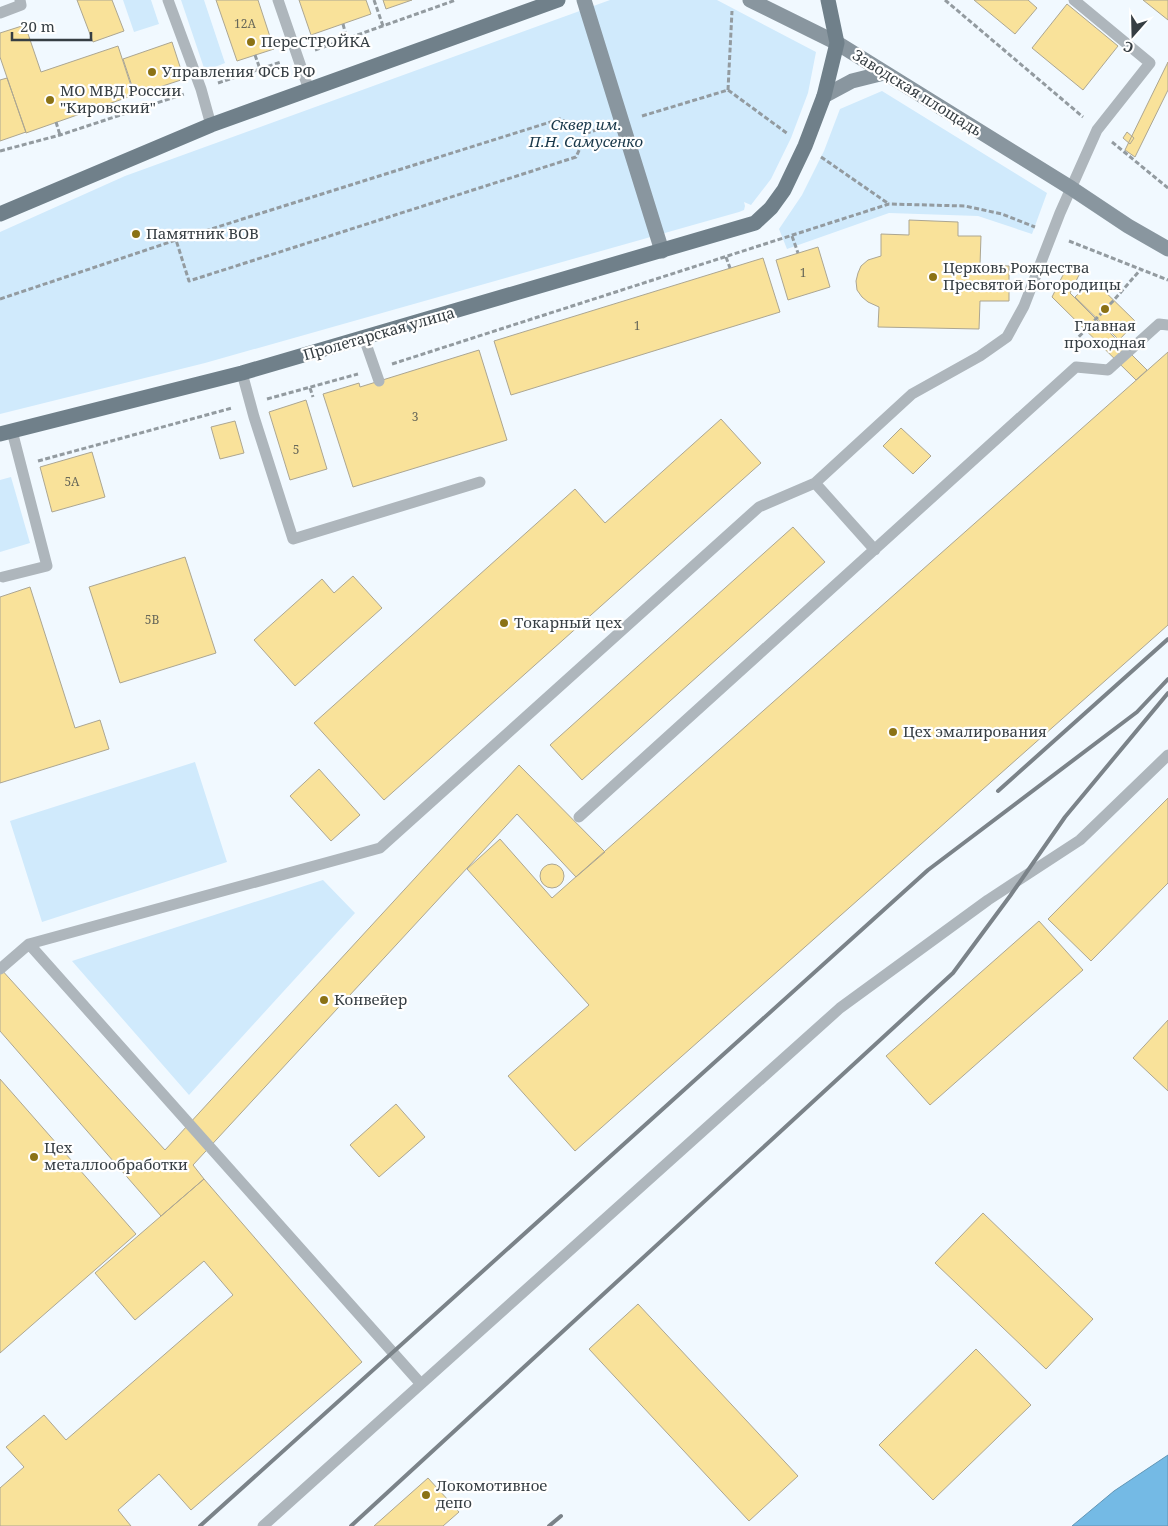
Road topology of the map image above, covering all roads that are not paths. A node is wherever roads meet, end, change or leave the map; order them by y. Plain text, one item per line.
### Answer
1 (20, 0) edge
2 (168, 0) edge
3 (278, 0) edge
4 (558, 0) edge
5 (584, 0) edge
6 (750, 0) edge
7 (828, 0) edge
8 (1074, 0) edge
9 (0, 13) edge
10 (837, 43) junction
11 (884, 72) junction
12 (309, 90) junction
13 (824, 96) junction
14 (211, 125) junction
15 (1071, 188) junction
16 (0, 214) edge
17 (755, 223) joint
18 (1168, 249) edge
19 (662, 251) junction
20 (1168, 325) edge
21 (364, 338) junction
22 (242, 373) junction
23 (379, 381) dead end
24 (6, 433) edge
25 (480, 482) dead end
26 (816, 483) junction
27 (874, 550) junction
28 (3, 577) dead end
29 (1168, 755) edge
30 (579, 817) dead end
31 (29, 944) junction
32 (0, 969) edge
33 (420, 1384) junction
34 (263, 1526) edge

1 - 9 lane
2 - 14 lane
3 - 12 lane
4 - 12 main road
5 - 19 street
6 - 10 street
7 - 10 main road
8 - 15 lane
10 - 11 street, Заводская площадь
10 - 13 main road, Заводская площадь
11 - 13 street
11 - 15 street, Заводская площадь
12 - 14 main road
13 - 17 main road, Заводская площадь
14 - 16 main road
15 - 18 street, Заводская площадь
15 - 26 lane
17 - 19 main road, Пролетарская улица
19 - 21 main road, Пролетарская улица
20 - 27 lane
21 - 22 main road, Пролетарская улица
21 - 23 lane
22 - 24 main road, Пролетарская улица
22 - 25 lane
24 - 28 lane
26 - 27 lane
26 - 31 lane
27 - 30 lane
29 - 33 lane
31 - 32 lane
31 - 33 lane
33 - 34 lane

